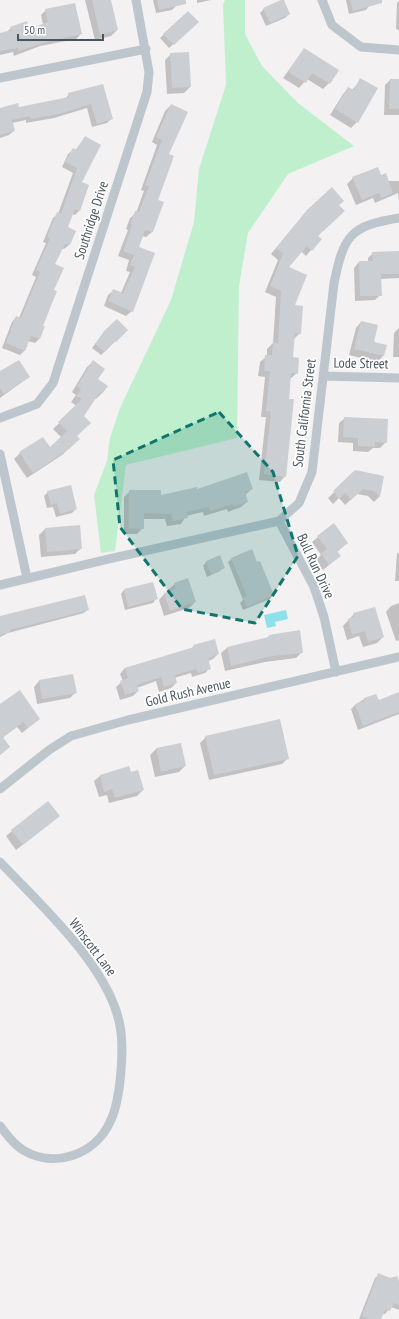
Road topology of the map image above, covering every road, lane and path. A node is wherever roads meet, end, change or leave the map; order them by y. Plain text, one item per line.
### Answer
1 (136, 0) edge
2 (322, 0) edge
3 (146, 49) junction
4 (399, 50) edge
5 (0, 78) edge
6 (399, 218) edge
7 (323, 376) junction
8 (399, 378) edge
9 (0, 418) edge
10 (0, 454) edge
11 (279, 521) junction
12 (27, 578) junction
13 (0, 585) edge
14 (399, 657) edge
15 (336, 672) junction
16 (0, 788) edge
17 (0, 862) edge
18 (0, 1126) edge

1 - 3 street, Southridge Drive
2 - 4 street
3 - 5 street
3 - 9 street, Southridge Drive
6 - 7 street, South California Street
7 - 8 street, Lode Street
7 - 11 street, South California Street
10 - 12 street
11 - 12 street, South California Street
11 - 15 street, Bull Run Drive
12 - 13 street, South California Street
14 - 15 street, Gold Rush Avenue
15 - 16 street, Gold Rush Avenue
17 - 18 street, Winscott Lane

